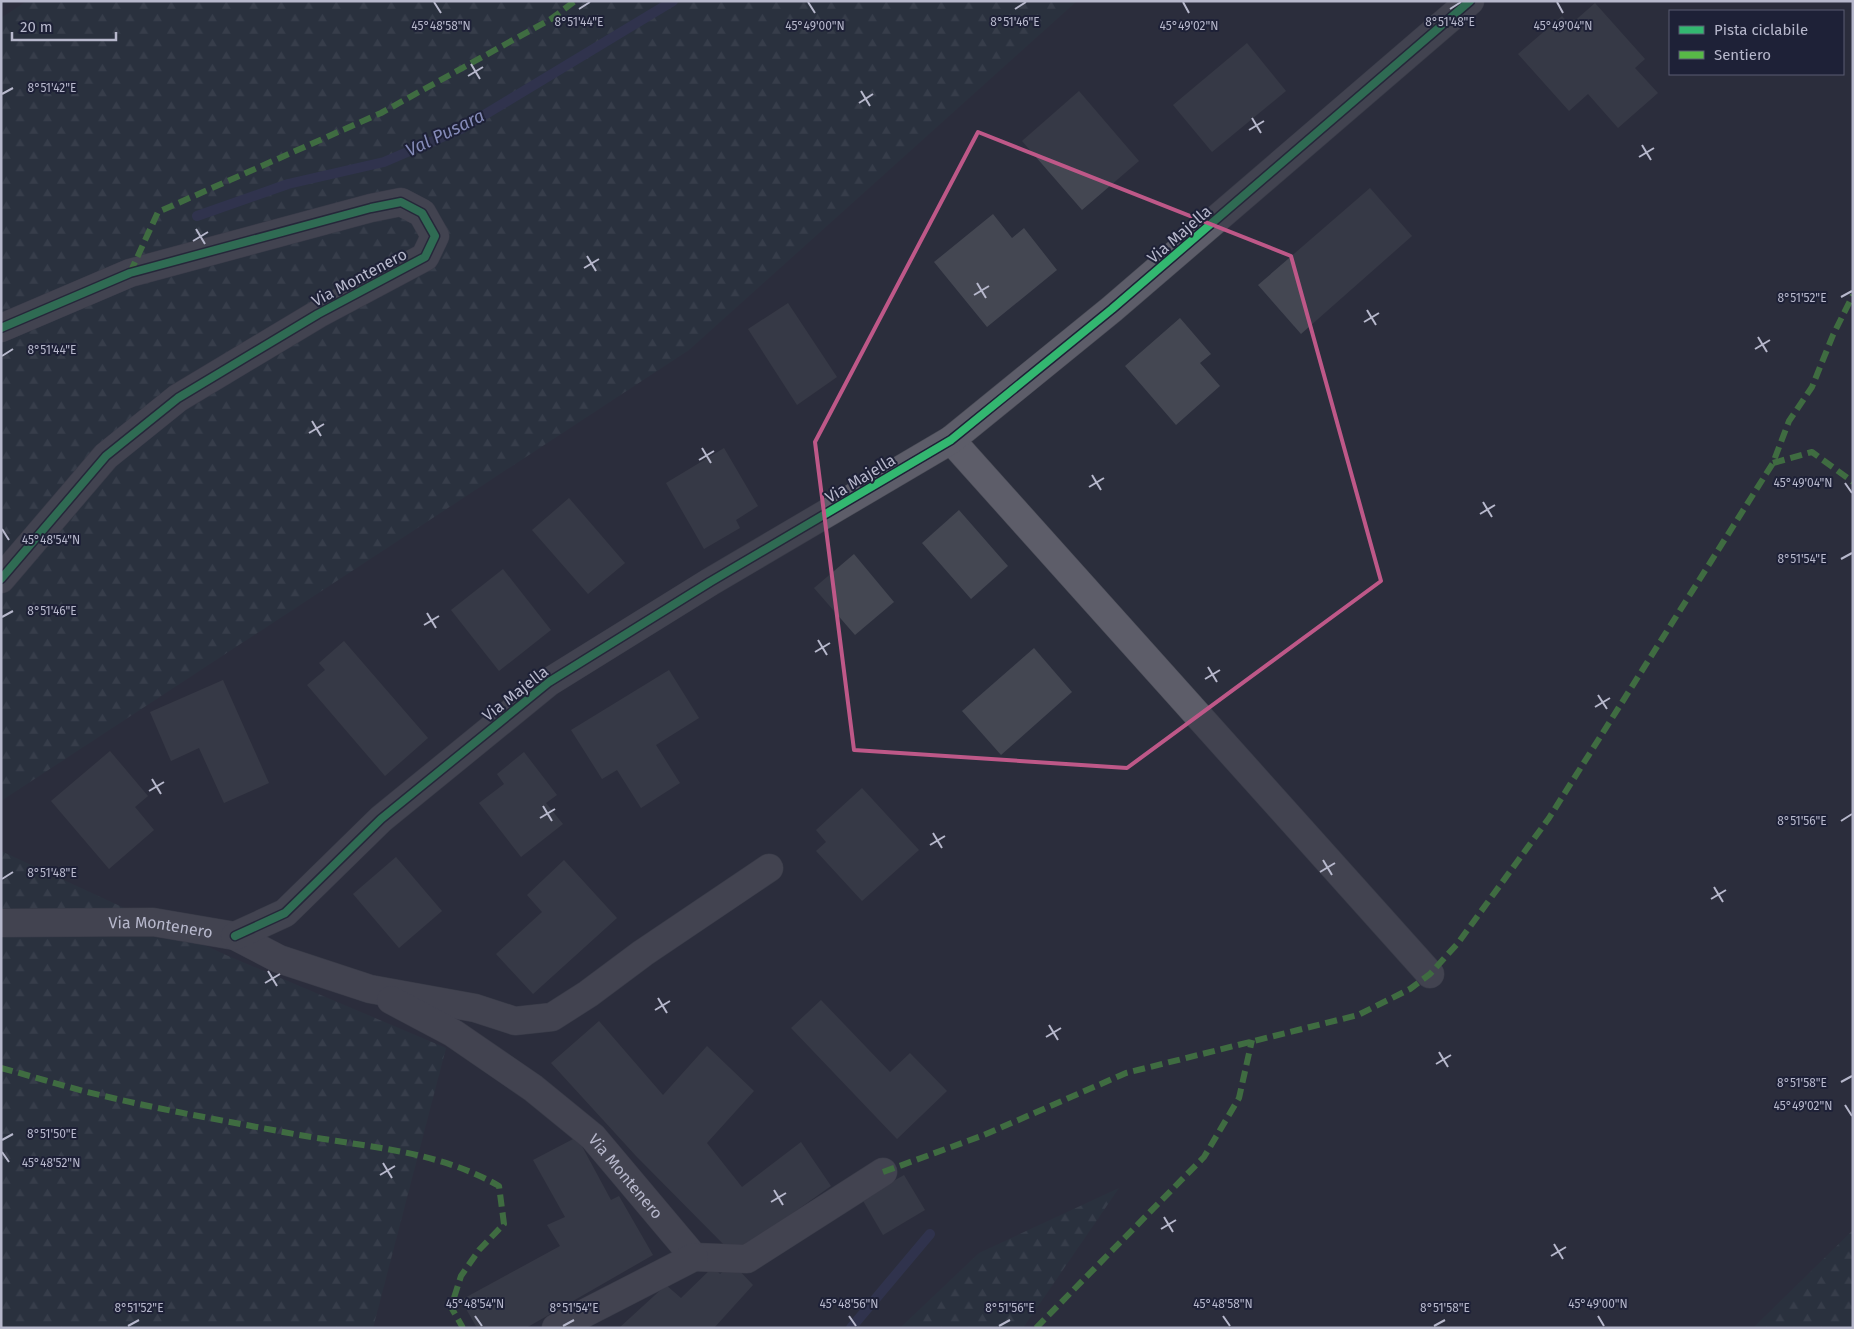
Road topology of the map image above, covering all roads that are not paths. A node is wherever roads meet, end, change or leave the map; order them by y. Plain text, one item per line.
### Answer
1 (1470, 1) edge
2 (1, 328) edge
3 (951, 440) junction
4 (1, 579) edge
5 (769, 868) dead end
6 (1, 923) edge
7 (235, 936) junction
8 (1430, 974) dead end
9 (370, 989) junction
10 (883, 1172) dead end
11 (694, 1256) junction
12 (556, 1328) edge

1 - 3 street, Via Majella
2 - 4 street, Via Montenero
3 - 7 street, Via Majella
3 - 8 street
5 - 9 street, Via Montenero
6 - 7 street, Via Montenero
7 - 9 street, Via Montenero
9 - 11 street, Via Montenero
10 - 11 street
11 - 12 street

